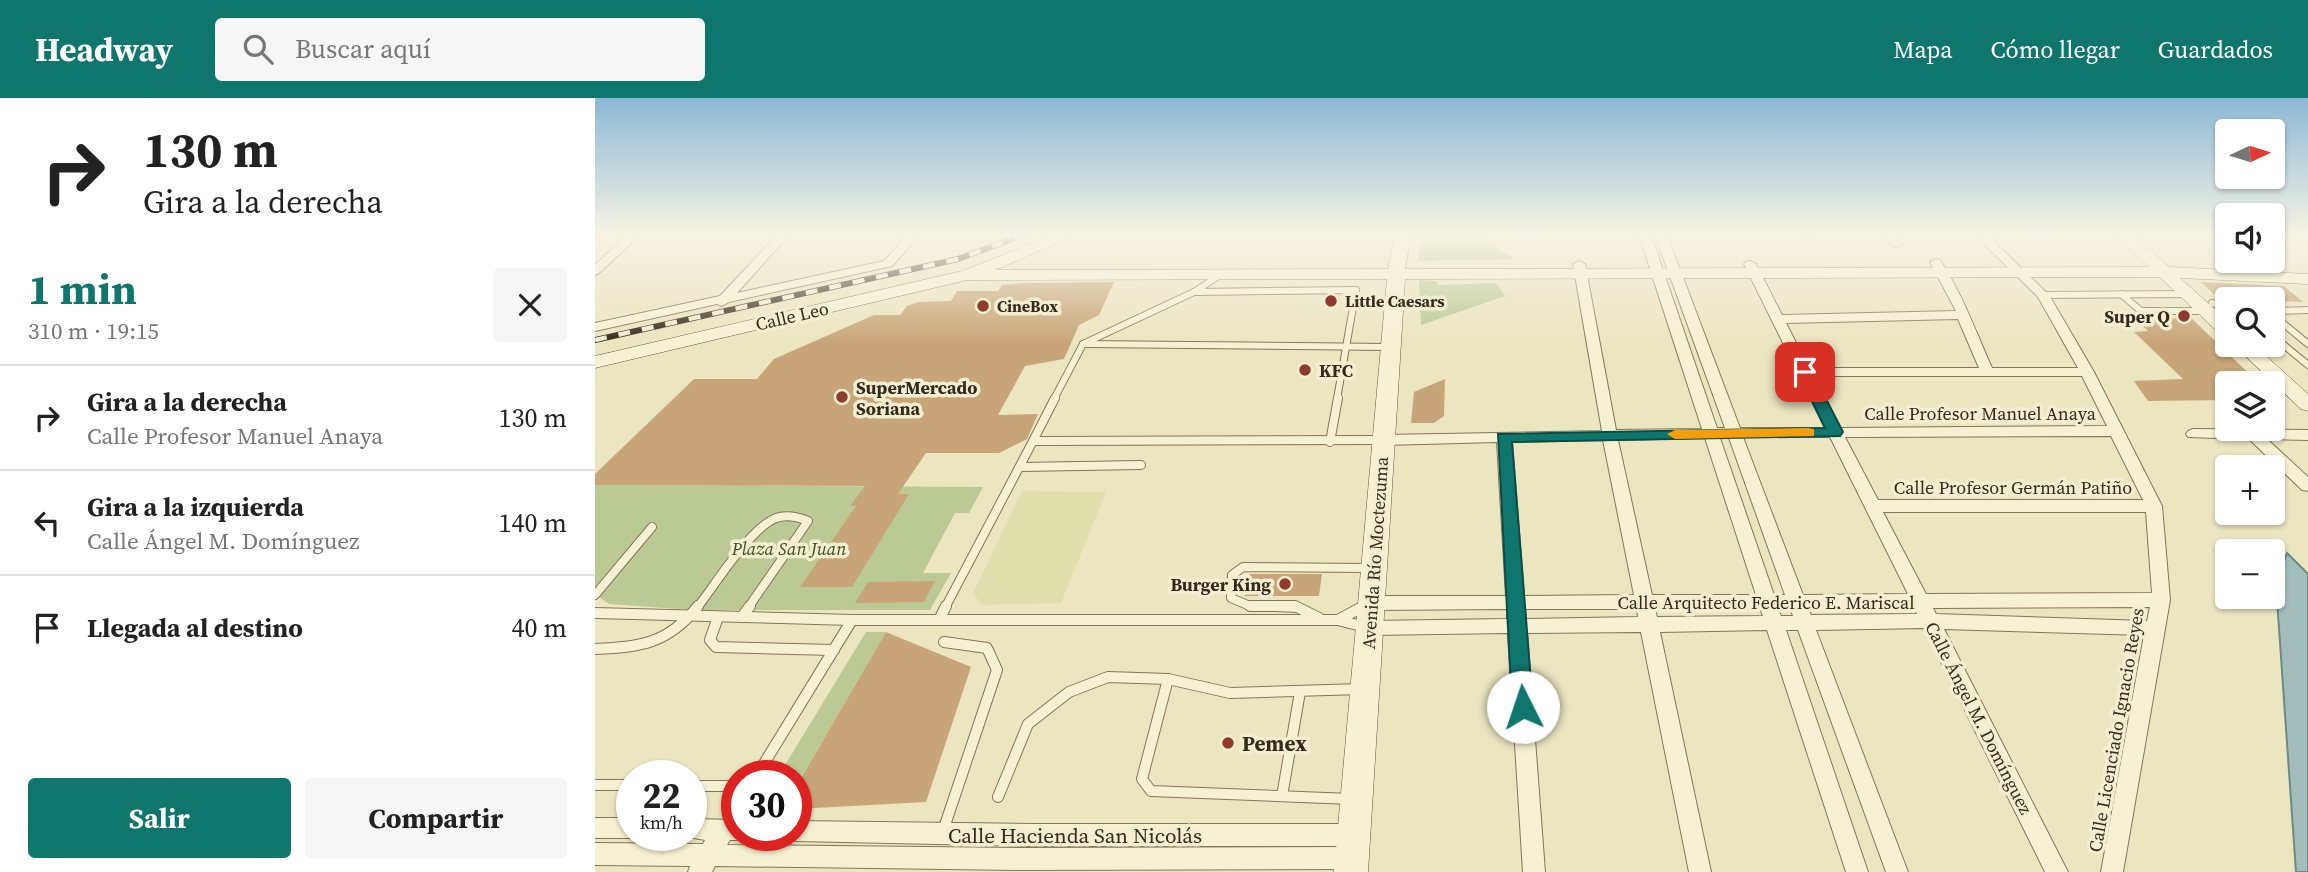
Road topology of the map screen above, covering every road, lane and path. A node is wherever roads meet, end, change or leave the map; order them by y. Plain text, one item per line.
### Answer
1 (750, 271) edge
2 (857, 271) edge
3 (978, 271) edge
4 (1144, 271) edge
5 (1151, 271) edge
6 (1334, 271) edge
7 (1396, 271) edge
8 (1579, 271) edge
9 (1666, 271) edge
10 (1666, 271) edge
11 (1754, 271) edge
12 (1941, 271) edge
13 (2017, 271) edge
14 (2170, 271) edge
15 (2172, 271) edge
16 (2215, 271) edge
17 (967, 275) junction
18 (1221, 275) junction
19 (2308, 279) edge
20 (1194, 292) junction
21 (2187, 293) junction
22 (2121, 294) junction
23 (2043, 295) junction
24 (722, 302) junction
25 (2215, 307) edge
26 (2308, 310) edge
27 (2285, 312) edge
28 (1963, 314) junction
29 (1778, 319) junction
30 (2285, 324) edge
31 (595, 327) edge
32 (1083, 344) junction
33 (2308, 344) edge
34 (2285, 346) edge
35 (1391, 347) junction
36 (1346, 348) junction
37 (2256, 357) edge
38 (2271, 357) edge
39 (595, 362) edge
40 (2308, 365) edge
41 (1987, 370) junction
42 (1805, 372) junction
43 (2087, 372) junction
44 (2308, 390) edge
45 (2308, 405) edge
46 (2115, 431) junction
47 (1835, 432) junction
48 (1711, 433) junction
49 (1734, 433) junction
50 (2193, 434) dead end
51 (2215, 434) edge
52 (2285, 435) edge
53 (2308, 435) edge
54 (1610, 436) junction
55 (1504, 437) junction
56 (1384, 440) junction
57 (1033, 441) junction
58 (2260, 441) edge
59 (1331, 442) junction
60 (1141, 465) dead end
61 (1020, 467) junction
62 (2308, 486) edge
63 (1872, 506) junction
64 (2154, 506) junction
65 (652, 527) dead end
66 (1374, 568) junction
67 (595, 595) edge
68 (2161, 600) junction
69 (1796, 601) junction
70 (1920, 601) junction
71 (1646, 602) junction
72 (1767, 602) junction
73 (1515, 603) junction
74 (595, 614) edge
75 (691, 615) junction
76 (1370, 615) junction
77 (717, 617) junction
78 (742, 617) junction
79 (852, 620) junction
80 (939, 620) junction
81 (1323, 620) junction
82 (1338, 620) junction
83 (1930, 621) junction
84 (1774, 622) junction
85 (1804, 622) junction
86 (1650, 623) junction
87 (1517, 624) junction
88 (2154, 628) junction
89 (944, 642) dead end
90 (595, 649) edge
91 (834, 650) junction
92 (1168, 679) junction
93 (1364, 689) junction
94 (1300, 692) junction
95 (766, 760) edge
96 (595, 785) edge
97 (616, 785) edge
98 (1282, 796) junction
99 (997, 797) dead end
100 (1356, 799) junction
101 (595, 828) edge
102 (616, 828) edge
103 (812, 831) edge
104 (941, 834) junction
105 (1031, 835) junction
106 (721, 843) edge
107 (595, 853) edge
108 (1352, 855) edge
109 (704, 864) edge
110 (855, 865) edge
111 (1022, 865) edge
112 (1168, 865) edge
113 (1534, 872) edge
114 (1700, 872) edge
115 (1857, 872) edge
116 (1897, 872) edge
117 (2057, 872) edge
118 (2112, 872) edge

1 - 24 street
2 - 24 street
3 - 17 street, Calle Leo
4 - 17 street
5 - 18 street
6 - 18 street
7 - 35 street, Avenida Río Moctezuma
8 - 54 street
9 - 48 street
10 - 49 street
11 - 29 street, Calle Ángel M. Domínguez
12 - 28 street
13 - 23 street, Calle Licenciado Ignacio Reyes
14 - 21 street
15 - 25 main road
16 - 19 street
17 - 39 street, Calle Leo
18 - 20 lane
20 - 32 lane
20 - 36 lane
21 - 22 lane
21 - 25 street
22 - 23 lane
22 - 25 lane
23 - 43 street, Calle Licenciado Ignacio Reyes
24 - 31 street
26 - 27 lane
28 - 29 street
28 - 41 street
29 - 42 street, Calle Ángel M. Domínguez
30 - 33 lane
32 - 36 lane
32 - 57 lane
34 - 40 lane
35 - 36 lane
35 - 56 street, Avenida Río Moctezuma
36 - 59 lane
37 - 45 street
38 - 44 street
41 - 42 street
41 - 43 street
42 - 47 street, Calle Ángel M. Domínguez
43 - 46 street, Calle Licenciado Ignacio Reyes
46 - 47 street, Calle Profesor Manuel Anaya
46 - 64 street, Calle Licenciado Ignacio Reyes
47 - 49 street, Calle Profesor Manuel Anaya
47 - 63 street, Calle Ángel M. Domínguez
48 - 49 street, Calle Profesor Manuel Anaya
48 - 54 street, Calle Profesor Manuel Anaya
48 - 72 street
49 - 69 street
50 - 51 street
52 - 53 street
54 - 55 street, Calle Profesor Manuel Anaya
54 - 71 street
55 - 56 street, Calle Profesor Manuel Anaya
55 - 73 street
56 - 59 lane
56 - 66 street, Avenida Río Moctezuma
57 - 59 lane
57 - 61 lane
58 - 62 street
60 - 61 lane
61 - 80 lane
63 - 64 street, Calle Profesor Germán Patiño
63 - 70 street, Calle Ángel M. Domínguez
64 - 68 street, Calle Licenciado Ignacio Reyes
65 - 67 lane
66 - 76 street, Avenida Río Moctezuma
66 - 81 lane
68 - 70 street, Calle Arquitecto Federico E. Mariscal
68 - 88 street, Calle Licenciado Ignacio Reyes
69 - 70 street, Calle Arquitecto Federico E. Mariscal
69 - 72 street, Calle Arquitecto Federico E. Mariscal
69 - 85 street
70 - 83 street, Calle Ángel M. Domínguez
71 - 72 street, Calle Arquitecto Federico E. Mariscal
71 - 73 street, Calle Arquitecto Federico E. Mariscal
71 - 86 street
72 - 84 street
73 - 76 street, Calle Arquitecto Federico E. Mariscal
73 - 87 street
74 - 75 lane
75 - 77 lane
75 - 78 lane
75 - 90 lane
76 - 82 lane
76 - 82 lane
76 - 87 street, Calle Arquitecto Federico E. Mariscal
76 - 93 street, Avenida Río Moctezuma
77 - 78 lane
77 - 91 lane
78 - 79 lane
79 - 80 lane
79 - 91 lane
80 - 81 lane
81 - 82 lane
83 - 85 street, Calle Arquitecto Federico E. Mariscal
83 - 88 street, Calle Arquitecto Federico E. Mariscal
83 - 117 street, Calle Ángel M. Domínguez
84 - 85 street, Calle Arquitecto Federico E. Mariscal
84 - 86 street, Calle Arquitecto Federico E. Mariscal
84 - 115 street
85 - 116 street
86 - 87 street, Calle Arquitecto Federico E. Mariscal
86 - 114 street
87 - 113 street
88 - 118 street, Calle Licenciado Ignacio Reyes
89 - 104 lane
91 - 95 lane
92 - 94 lane
92 - 98 lane
92 - 99 lane
93 - 94 lane
93 - 100 street, Avenida Río Moctezuma
94 - 98 lane
96 - 97 lane
98 - 100 lane
100 - 108 street, Avenida Río Moctezuma
101 - 102 street
103 - 104 street, Calle Hacienda San Nicolás
104 - 105 street, Calle Hacienda San Nicolás
105 - 108 street, Calle Hacienda San Nicolás
105 - 111 street
106 - 109 street
107 - 109 street, Calle Hacienda San Nicolás
108 - 112 street, Calle Hacienda San Nicolás
109 - 110 street, Calle Hacienda San Nicolás
110 - 111 street, Calle Hacienda San Nicolás
111 - 112 street, Calle Hacienda San Nicolás

